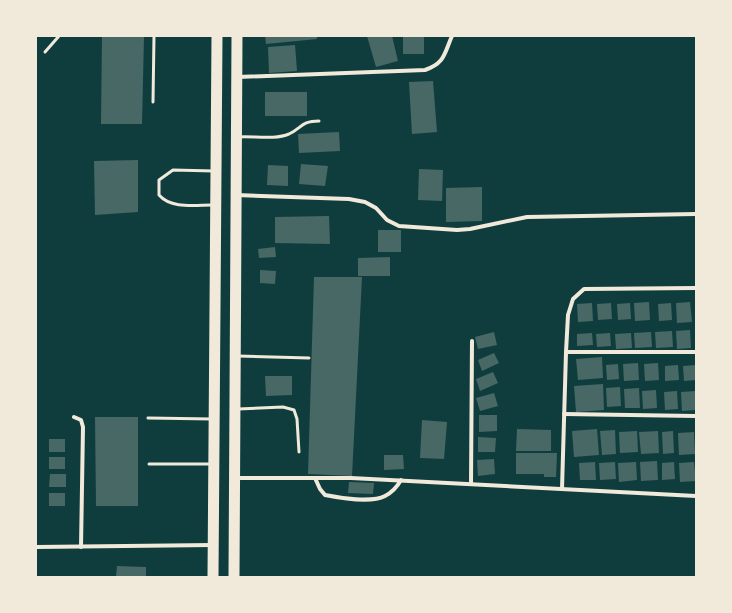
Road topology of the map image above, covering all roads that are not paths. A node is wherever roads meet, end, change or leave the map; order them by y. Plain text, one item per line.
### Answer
1 (59, 36) edge
2 (154, 36) edge
3 (217, 36) edge
4 (237, 36) edge
5 (452, 36) edge
6 (45, 52) dead end
7 (238, 77) junction
8 (153, 102) dead end
9 (319, 121) dead end
10 (237, 137) junction
11 (216, 171) junction
12 (236, 195) junction
13 (216, 205) junction
14 (696, 214) edge
15 (696, 288) edge
16 (472, 341) dead end
17 (566, 352) junction
18 (696, 352) edge
19 (237, 356) junction
20 (309, 358) dead end
21 (236, 409) junction
22 (564, 414) junction
23 (696, 416) edge
24 (74, 417) dead end
25 (148, 418) dead end
26 (216, 419) junction
27 (299, 452) dead end
28 (149, 464) dead end
29 (215, 464) junction
30 (235, 478) junction
31 (315, 478) junction
32 (401, 480) junction
33 (471, 484) junction
34 (562, 490) junction
35 (696, 496) edge
36 (214, 545) junction
37 (81, 547) junction
38 (36, 548) edge
39 (213, 577) edge
40 (234, 577) edge

1 - 6 lane
2 - 8 lane
3 - 11 highway
4 - 7 highway
5 - 7 street
7 - 10 highway
9 - 10 lane
10 - 12 highway
11 - 13 highway
11 - 13 lane
12 - 14 street
12 - 19 highway
13 - 26 highway
15 - 17 street
16 - 33 street
17 - 18 street
17 - 22 street
19 - 20 lane
19 - 21 highway
21 - 27 lane
21 - 30 highway
22 - 23 street
22 - 34 street
24 - 37 street
25 - 26 lane
26 - 29 highway
28 - 29 lane
29 - 36 highway
30 - 31 street
30 - 40 highway
31 - 32 street
31 - 32 street
32 - 33 street
33 - 34 street
34 - 35 street
36 - 37 street
36 - 39 highway
37 - 38 street

